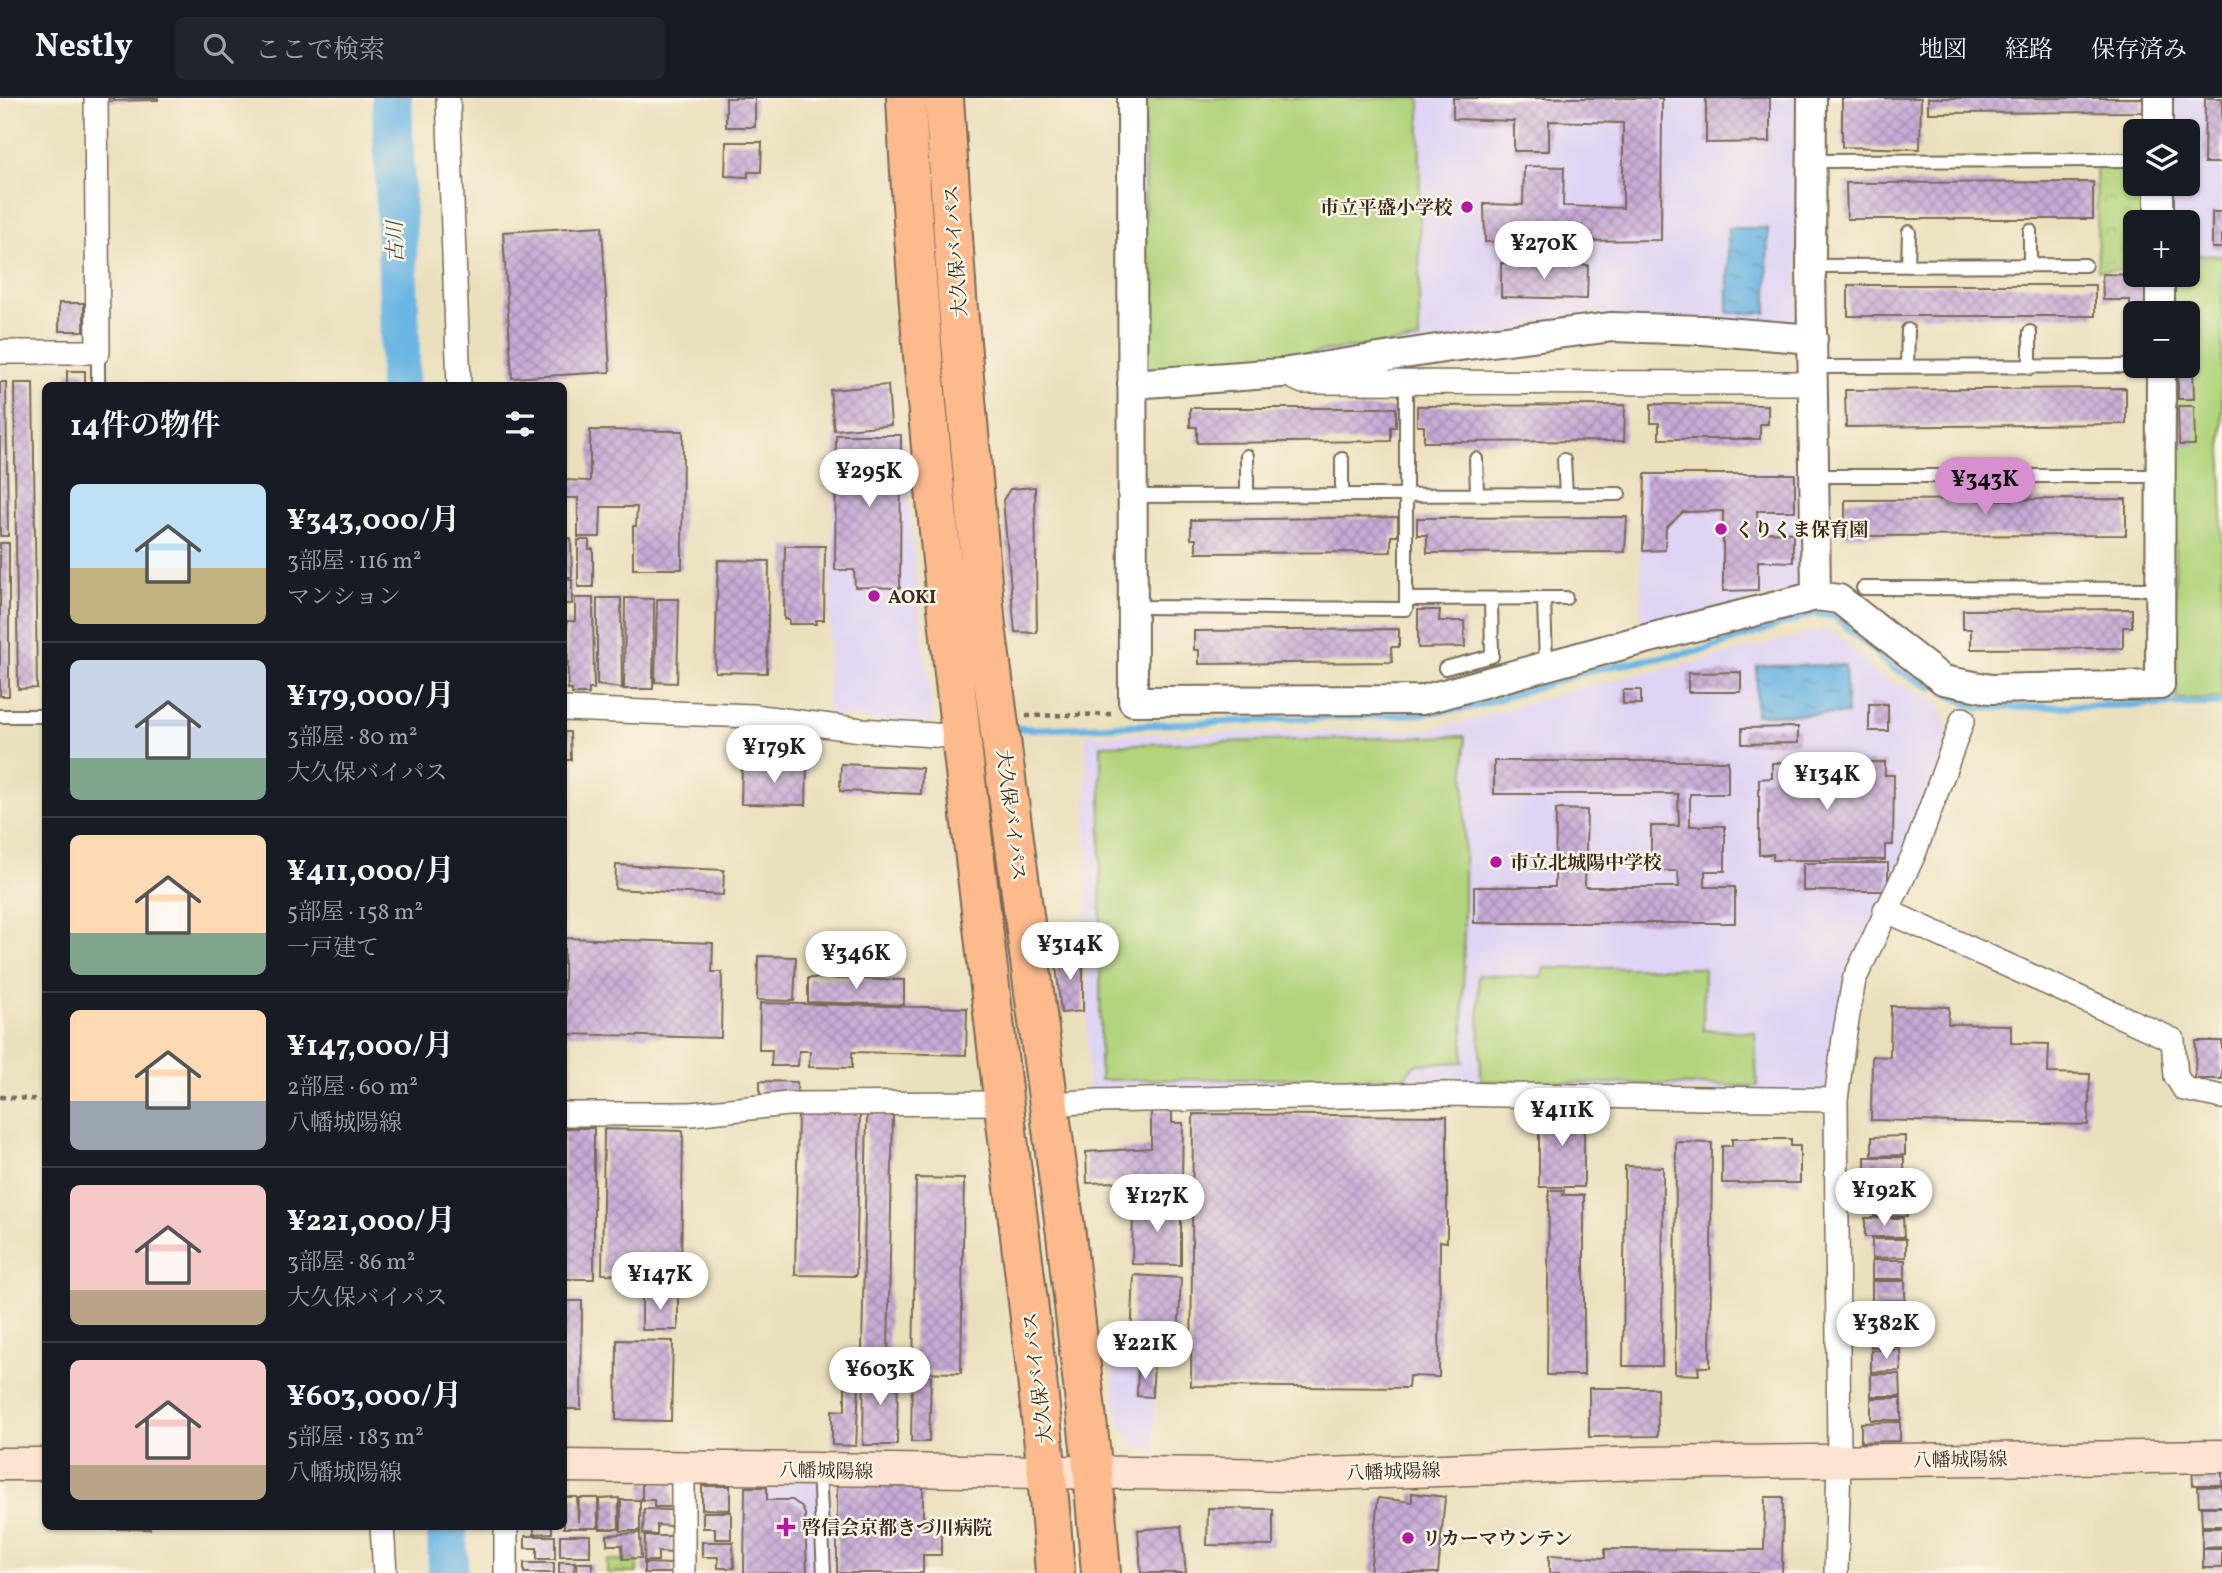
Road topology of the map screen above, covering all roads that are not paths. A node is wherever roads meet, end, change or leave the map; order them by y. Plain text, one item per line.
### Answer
1 (96, 98) edge
2 (448, 98) edge
3 (906, 98) edge
4 (944, 98) edge
5 (1132, 98) edge
6 (1812, 98) edge
7 (2158, 98) edge
8 (2158, 119) edge
9 (2123, 160) edge
10 (1811, 161) junction
11 (2029, 231) dead end
12 (1909, 232) dead end
13 (2030, 265) junction
14 (2085, 265) dead end
15 (1811, 266) junction
16 (1908, 266) junction
17 (1908, 330) dead end
18 (2029, 332) dead end
19 (1813, 339) junction
20 (0, 352) edge
21 (98, 352) junction
22 (1907, 366) junction
23 (2123, 367) edge
24 (2029, 368) junction
25 (1282, 373) junction
26 (1812, 375) junction
27 (2161, 378) edge
28 (98, 382) edge
29 (459, 382) edge
30 (1406, 382) junction
31 (1132, 384) junction
32 (1247, 456) dead end
33 (1342, 459) dead end
34 (1476, 459) dead end
35 (1564, 460) dead end
36 (1814, 476) junction
37 (2162, 476) junction
38 (1566, 494) junction
39 (1619, 494) dead end
40 (1342, 495) junction
41 (1406, 495) junction
42 (1478, 495) junction
43 (1133, 496) junction
44 (1247, 496) junction
45 (1863, 588) dead end
46 (2161, 589) junction
47 (1816, 596) junction
48 (1544, 598) junction
49 (1566, 598) dead end
50 (1406, 599) junction
51 (1492, 599) junction
52 (1133, 607) junction
53 (1546, 666) junction
54 (1445, 668) dead end
55 (567, 709) edge
56 (0, 716) edge
57 (42, 716) edge
58 (1963, 719) dead end
59 (962, 737) junction
60 (1885, 910) junction
61 (2222, 1097) edge
62 (1836, 1100) junction
63 (1004, 1103) junction
64 (1049, 1104) junction
65 (567, 1114) edge
66 (2222, 1456) edge
67 (1839, 1461) junction
68 (0, 1464) edge
69 (42, 1464) edge
70 (567, 1466) edge
71 (683, 1469) junction
72 (819, 1470) junction
73 (1047, 1472) junction
74 (1093, 1473) junction
75 (382, 1530) edge
76 (506, 1530) edge
77 (385, 1573) edge
78 (506, 1573) edge
79 (683, 1573) edge
80 (824, 1573) edge
81 (1055, 1573) edge
82 (1101, 1573) edge
83 (1836, 1573) edge

1 - 21 street
2 - 29 street
3 - 59 highway, 大久保バイパス
4 - 64 highway, 大久保バイパス
5 - 31 street
6 - 10 street
7 - 8 street
9 - 10 lane
10 - 15 street
11 - 13 lane
12 - 16 lane
13 - 14 lane
13 - 16 lane
15 - 16 lane
15 - 19 street
17 - 22 lane
18 - 24 lane
19 - 25 street
19 - 26 street
20 - 21 street
21 - 28 lane
22 - 24 lane
22 - 26 lane
23 - 24 lane
25 - 30 street
25 - 31 street
26 - 30 street
26 - 36 street
27 - 37 street
30 - 41 lane
31 - 43 street
32 - 44 lane
33 - 40 lane
34 - 42 lane
35 - 38 lane
36 - 37 lane
36 - 47 street
37 - 46 street
38 - 39 lane
38 - 42 lane
40 - 41 lane
40 - 44 lane
41 - 42 lane
41 - 50 lane
43 - 44 lane
43 - 52 street
45 - 46 lane
46 - 47 street
47 - 53 street
48 - 49 lane
48 - 51 lane
48 - 53 lane
50 - 51 lane
50 - 52 lane
51 - 54 lane
52 - 53 street
55 - 59 street
56 - 57 lane
58 - 60 street
59 - 63 highway, 大久保バイパス
60 - 61 street
60 - 62 street
62 - 64 street
62 - 67 street
63 - 65 street
63 - 73 highway, 大久保バイパス
64 - 74 highway, 大久保バイパス
66 - 67 main road, 八幡城陽線
67 - 74 main road, 八幡城陽線
67 - 83 street
68 - 69 main road
70 - 71 main road, 八幡城陽線
71 - 72 main road, 八幡城陽線
71 - 79 street
72 - 73 main road, 八幡城陽線
72 - 80 lane
73 - 74 main road, 八幡城陽線
73 - 81 highway, 大久保バイパス
74 - 82 highway, 大久保バイパス
75 - 77 street
76 - 78 street

